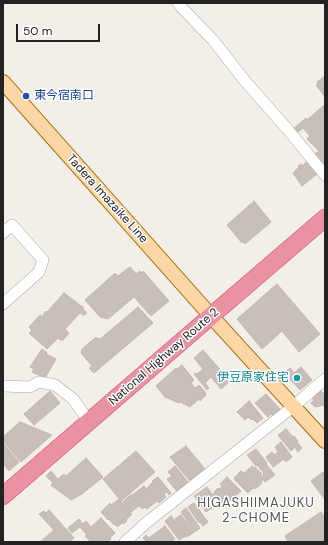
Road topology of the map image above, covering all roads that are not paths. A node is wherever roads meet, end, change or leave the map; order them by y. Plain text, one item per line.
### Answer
1 (178, 3) edge
2 (3, 82) edge
3 (325, 175) edge
4 (325, 218) edge
5 (3, 233) edge
6 (3, 304) edge
7 (211, 316) junction
8 (325, 379) edge
9 (3, 386) edge
10 (294, 406) junction
11 (89, 422) junction
12 (325, 441) edge
13 (3, 496) edge
14 (125, 542) edge

1 - 3 street
2 - 7 main road, Tadera Imazaike Line
4 - 7 highway, National Highway Route 2
5 - 6 street
7 - 10 main road, Tadera Imazaike Line
7 - 11 highway, National Highway Route 2
8 - 10 street
9 - 11 street
10 - 12 main road, Tadera Imazaike Line
10 - 14 street
11 - 13 highway, National Highway Route 2

